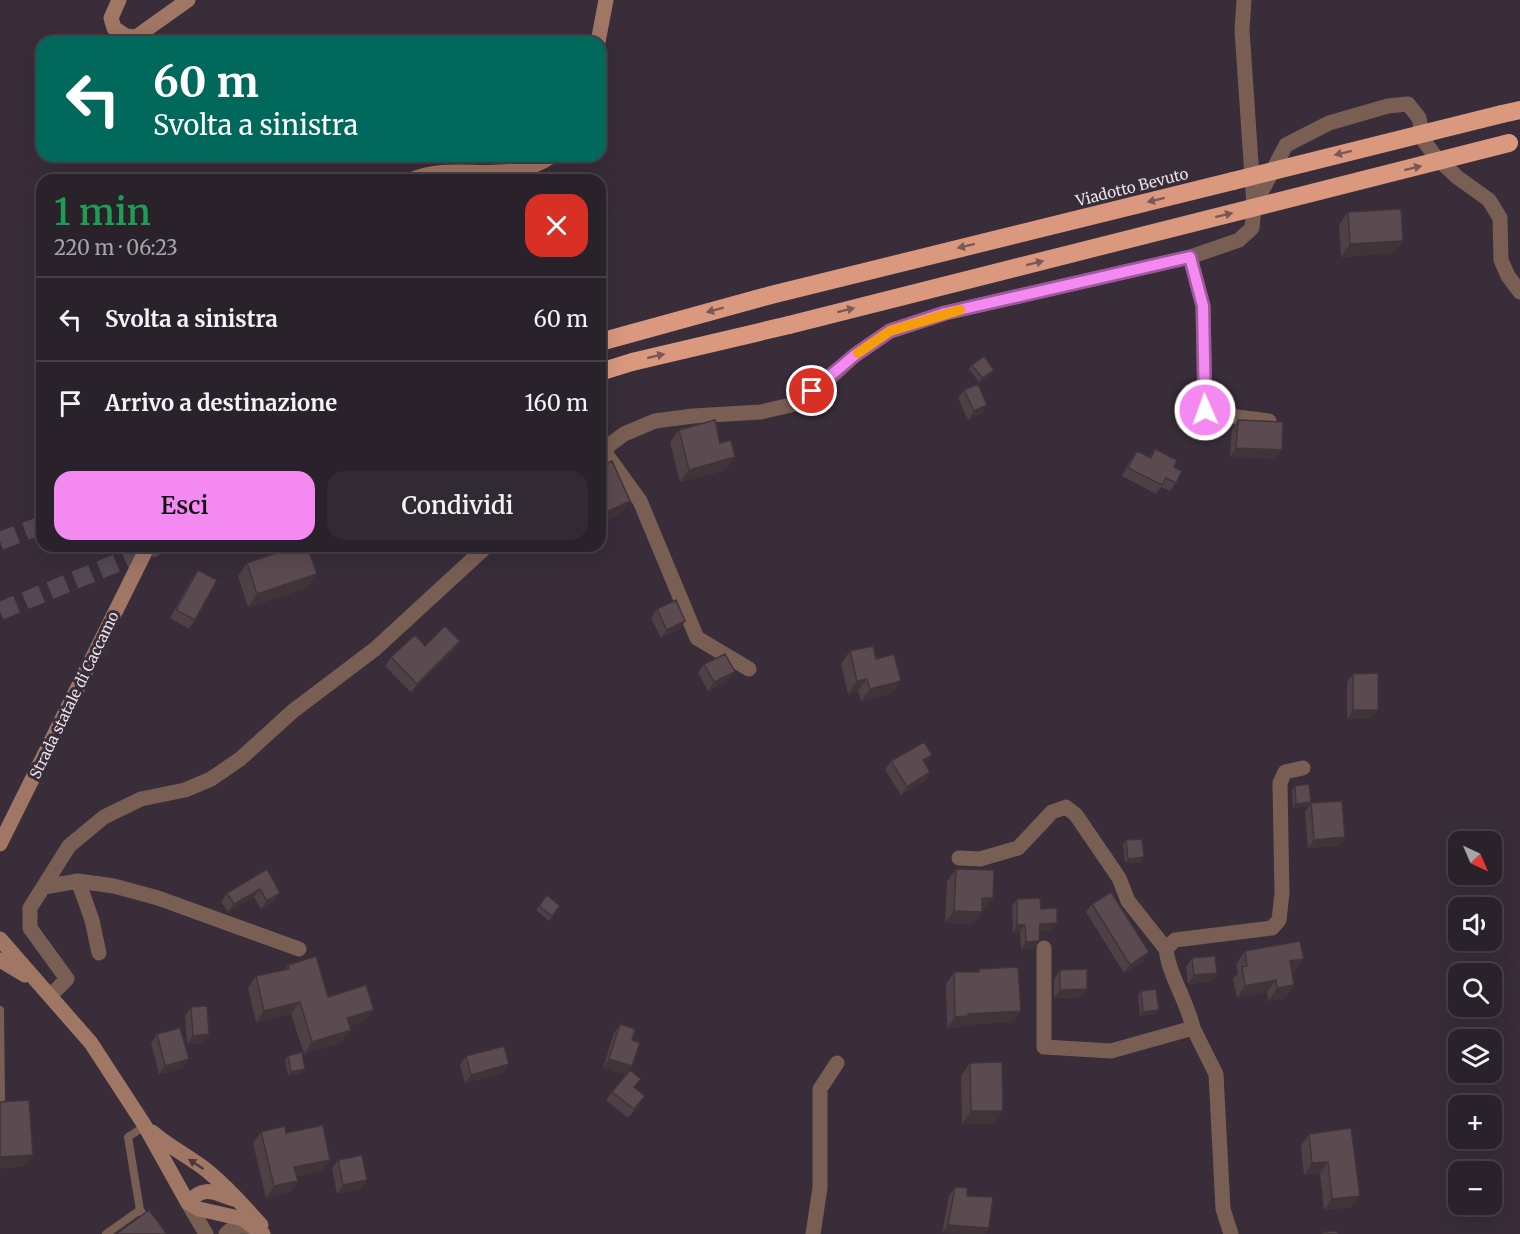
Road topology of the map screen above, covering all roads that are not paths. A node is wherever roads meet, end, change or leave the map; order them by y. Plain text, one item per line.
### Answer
1 (119, 0) edge
2 (188, 0) edge
3 (606, 0) edge
4 (1244, 0) edge
5 (126, 36) edge
6 (137, 36) edge
7 (599, 36) edge
8 (1511, 112) edge
9 (1514, 142) edge
10 (543, 162) edge
11 (436, 174) edge
12 (486, 174) edge
13 (486, 174) edge
14 (1254, 206) junction
15 (1190, 257) junction
16 (1520, 292) edge
17 (606, 340) edge
18 (606, 370) edge
19 (1269, 421) edge
20 (606, 448) edge
21 (606, 456) edge
22 (145, 552) edge
23 (480, 552) edge
24 (749, 669) dead end
25 (1303, 768) dead end
26 (0, 844) edge
27 (959, 858) dead end
28 (78, 881) junction
29 (44, 887) junction
30 (0, 939) edge
31 (1044, 948) dead end
32 (299, 949) dead end
33 (1166, 949) junction
34 (99, 953) dead end
35 (0, 960) edge
36 (38, 983) junction
37 (51, 995) junction
38 (0, 1010) edge
39 (1193, 1028) junction
40 (837, 1063) dead end
41 (1, 1099) edge
42 (145, 1126) junction
43 (240, 1202) junction
44 (188, 1203) junction
45 (140, 1210) junction
46 (263, 1233) edge
47 (106, 1234) edge
48 (157, 1234) edge
49 (206, 1234) edge
50 (226, 1234) edge
51 (813, 1234) edge
52 (1231, 1234) edge

1 - 5 main road
2 - 6 main road
3 - 7 main road
4 - 14 street
8 -> 17 highway, Viadotto Bevuto, bridge
18 -> 9 highway, bridge
10 - 12 main road
11 - 13 main road
14 - 15 street
14 - 16 street
15 - 19 street
15 - 20 street
21 - 24 street
22 - 26 main road, Strada statale di Caccamo
23 - 29 street
25 - 33 street
27 - 33 street
28 - 29 street
28 - 32 street
28 - 34 street
29 - 37 street
30 - 36 main road
31 - 39 street
33 - 39 street
35 - 36 main road
36 - 37 main road
37 - 42 main road
38 - 41 lane
39 - 52 street
40 - 51 street
43 -> 42 main road
42 - 44 main road
42 - 45 lane
43 - 44 main road
43 - 46 main road
44 - 46 main road
44 - 49 street
45 - 47 lane
45 - 48 lane
46 - 50 street

